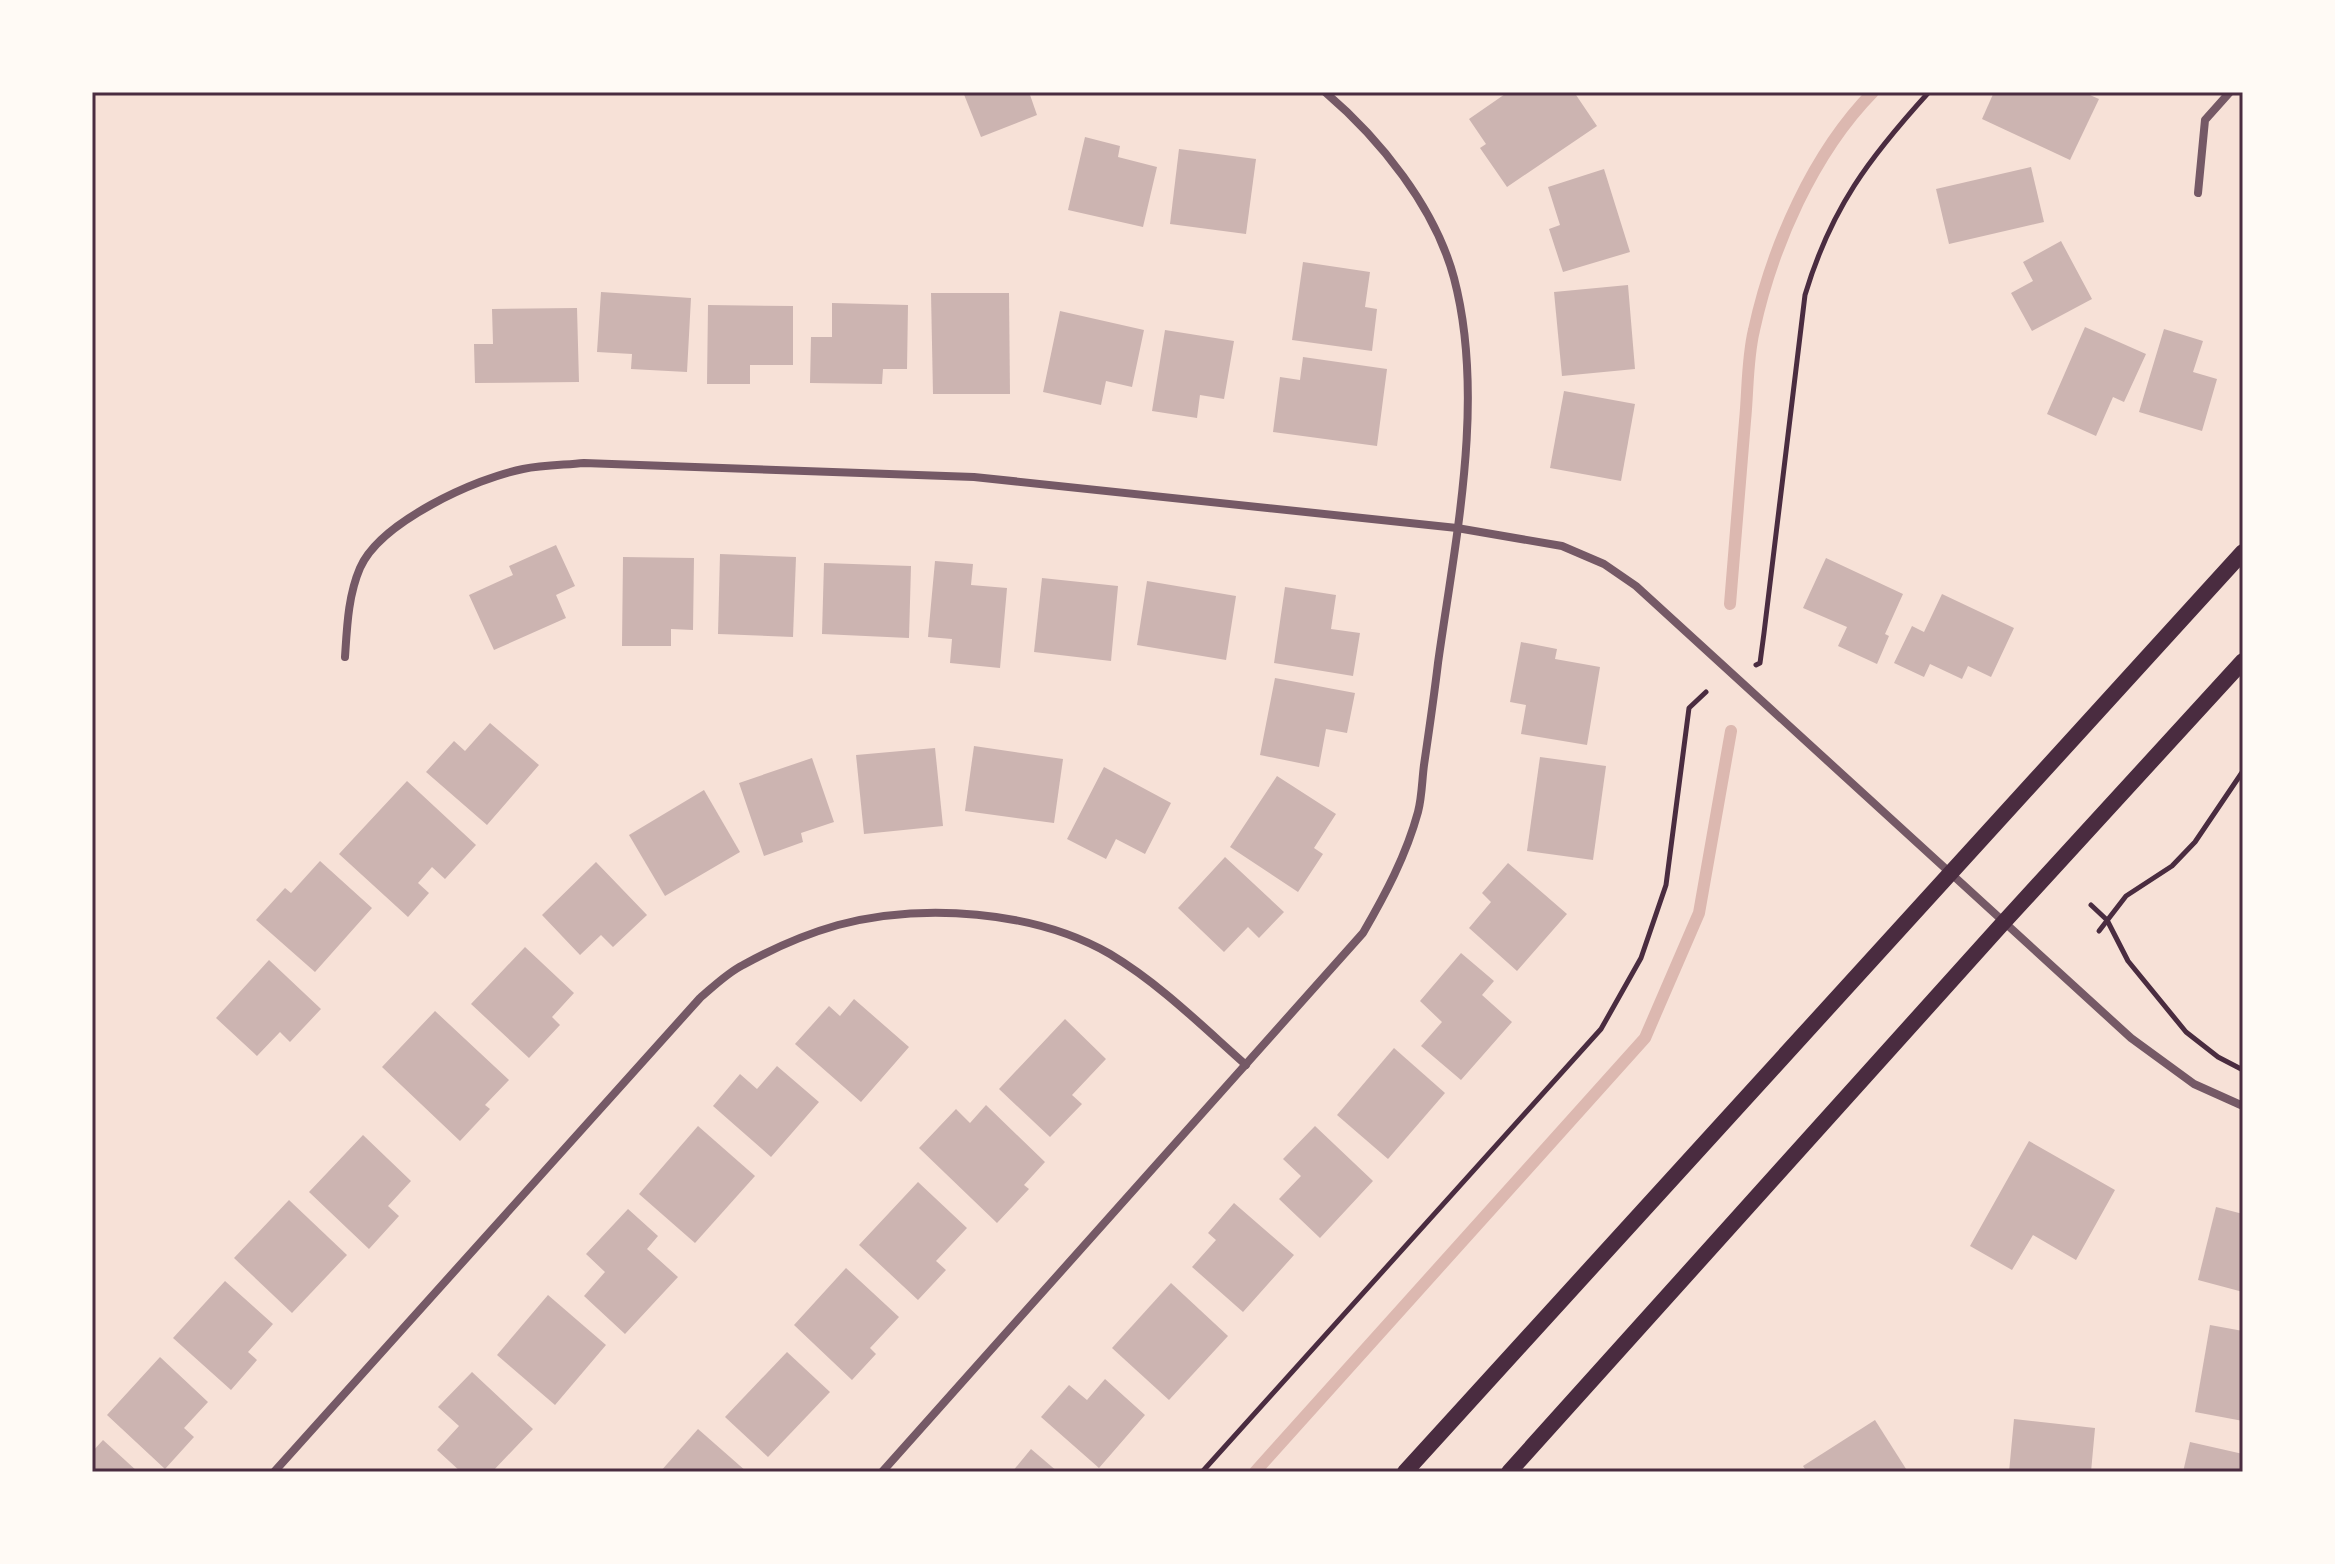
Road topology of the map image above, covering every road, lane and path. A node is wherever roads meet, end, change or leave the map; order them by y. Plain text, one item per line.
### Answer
1 (1325, 92) edge
2 (1929, 92) edge
3 (2230, 92) edge
4 (2198, 193) dead end
5 (1457, 528) junction
6 (2243, 552) edge
7 (345, 657) dead end
8 (2243, 661) edge
9 (1755, 665) dead end
10 (1706, 692) dead end
11 (2243, 771) edge
12 (1949, 873) junction
13 (2091, 905) dead end
14 (2107, 920) junction
15 (2003, 923) junction
16 (2099, 931) dead end
17 (1246, 1065) junction
18 (2243, 1070) edge
19 (2243, 1106) edge
20 (274, 1472) edge
21 (882, 1472) edge
22 (1202, 1472) edge
23 (1405, 1472) edge
24 (1509, 1472) edge

1 - 5 street
2 - 9 path
3 - 4 street
5 - 7 street
5 - 12 street
5 - 17 street
6 - 12 main road
8 - 15 main road
10 - 22 path
11 - 14 path
12 - 15 street
12 - 23 main road
13 - 14 path
14 - 16 path
14 - 18 path
15 - 19 street
15 - 24 main road
17 - 20 street
17 - 21 street

